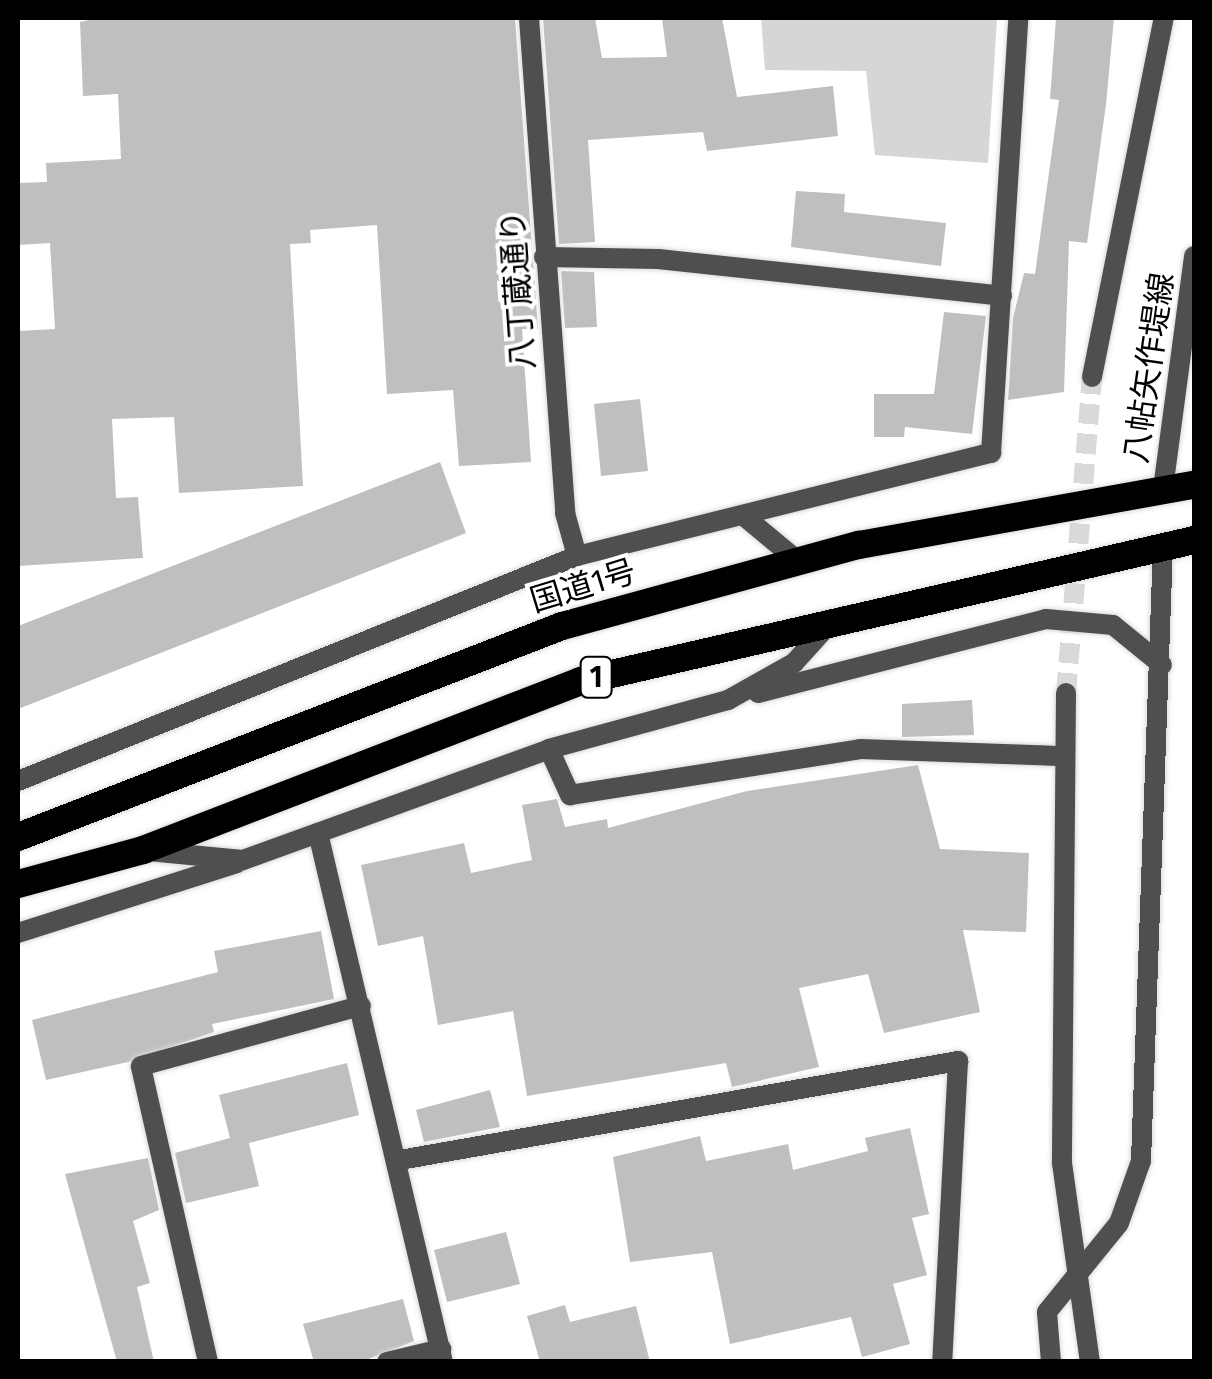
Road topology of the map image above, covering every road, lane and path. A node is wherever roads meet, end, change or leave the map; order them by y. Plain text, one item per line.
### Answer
1 (529, 18) edge
2 (1018, 18) edge
3 (1164, 18) edge
4 (1194, 256) edge
5 (544, 257) junction
6 (1002, 296) junction
7 (1092, 378) tunnel mouth
8 (1194, 485) edge
9 (1163, 489) junction
10 (744, 517) junction
11 (1194, 540) edge
12 (1163, 545) junction
13 (577, 556) junction
14 (798, 561) junction
15 (834, 618) junction
16 (1162, 665) junction
17 (1066, 693) tunnel mouth
18 (728, 700) junction
19 (550, 750) junction
20 (1065, 756) junction
21 (18, 781) edge
22 (318, 833) junction
23 (18, 837) edge
24 (143, 850) junction
25 (243, 860) junction
26 (18, 884) edge
27 (18, 933) edge
28 (361, 1006) junction
29 (400, 1160) junction
30 (1074, 1282) junction
31 (442, 1355) edge
32 (208, 1362) edge
33 (387, 1362) edge
34 (942, 1362) edge
35 (1051, 1362) edge
36 (1090, 1362) edge

1 - 5 street, 八丁蔵通り
2 - 6 street
3 - 7 street
4 - 9 street, 八帖矢作堤線
5 - 6 street
5 - 13 street, 八丁蔵通り
6 - 10 street
8 - 9 highway, 国道1号 / 1
9 - 14 highway, 国道1号 / 1
10 - 13 street
10 - 14 street
11 - 12 highway, 1
12 - 15 highway, 1
12 - 16 street
13 - 21 street
14 - 23 highway, 国道1号 / 1
15 - 18 street
15 - 24 highway, 1
16 - 18 street
16 - 30 street
17 - 20 street
18 - 19 street
19 - 20 street
19 - 22 street
20 - 30 street
22 - 25 street
22 - 28 street
24 - 25 street
24 - 26 highway, 1
25 - 27 street
28 - 29 street
28 - 32 street
29 - 31 street
29 - 34 street
30 - 35 street
30 - 36 street
31 - 33 street

